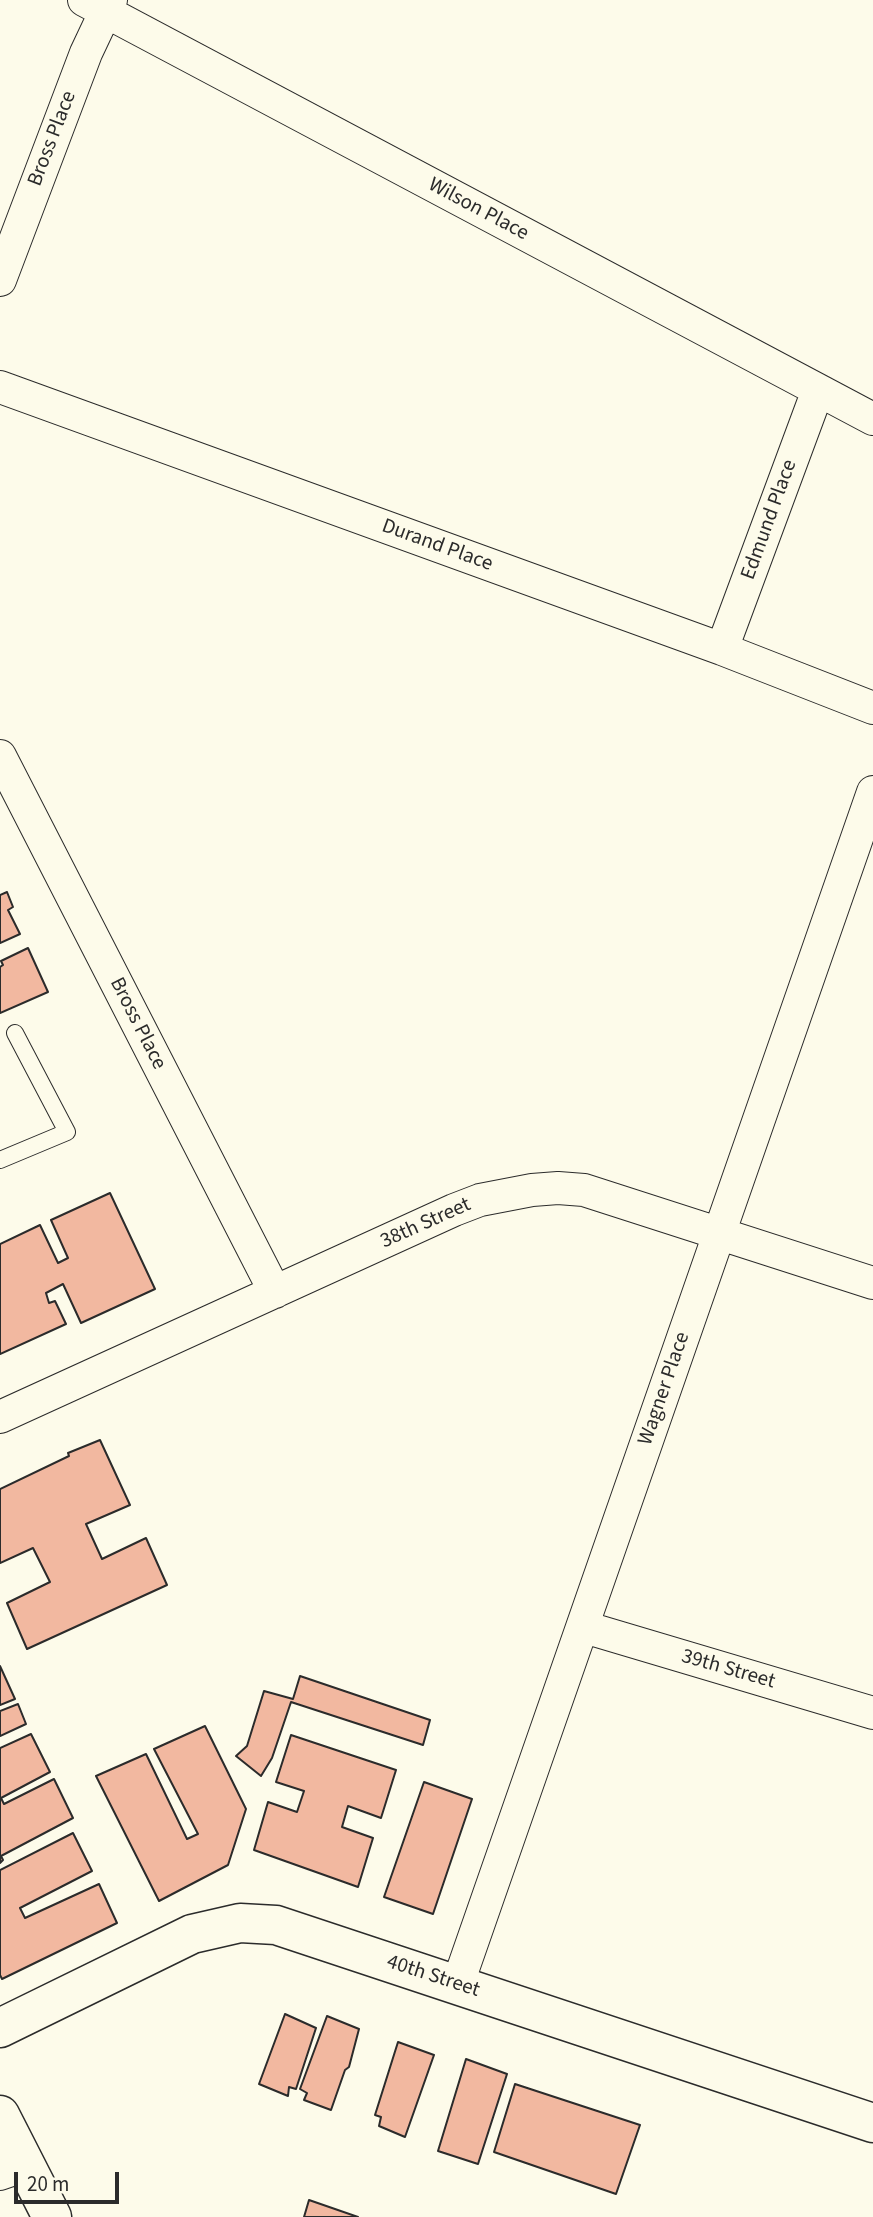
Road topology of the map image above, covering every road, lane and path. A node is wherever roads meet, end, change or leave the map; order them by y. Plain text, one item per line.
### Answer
1 (100, 4) edge
2 (0, 280) edge
3 (0, 387) edge
4 (818, 390) junction
5 (873, 419) edge
6 (722, 649) junction
7 (873, 708) edge
8 (3, 769) edge
9 (873, 792) edge
10 (862, 861) edge
11 (15, 1033) dead end
12 (0, 1160) edge
13 (719, 1233) junction
14 (873, 1283) edge
15 (275, 1292) junction
16 (0, 1417) edge
17 (584, 1627) junction
18 (873, 1713) edge
19 (457, 1986) junction
20 (0, 2028) edge
21 (0, 2115) edge
22 (873, 2123) edge
23 (13, 2170) edge
24 (52, 2217) edge

1 - 2 street, Bross Place
1 - 4 street, Wilson Place
3 - 6 street, Durand Place
4 - 5 street, Wilson Place
4 - 6 street, Edmund Place
6 - 7 street, Durand Place
8 - 15 street, Bross Place
9 - 10 street, Wagner Place
10 - 13 street, Wagner Place
11 - 12 lane
13 - 14 street, 38th Street
13 - 15 street, 38th Street
13 - 17 street, Wagner Place
15 - 16 street, 38th Street
17 - 18 street, 39th Street
17 - 19 street, Wagner Place
19 - 20 street, 40th Street
19 - 22 street, 40th Street
21 - 23 street
23 - 24 street

